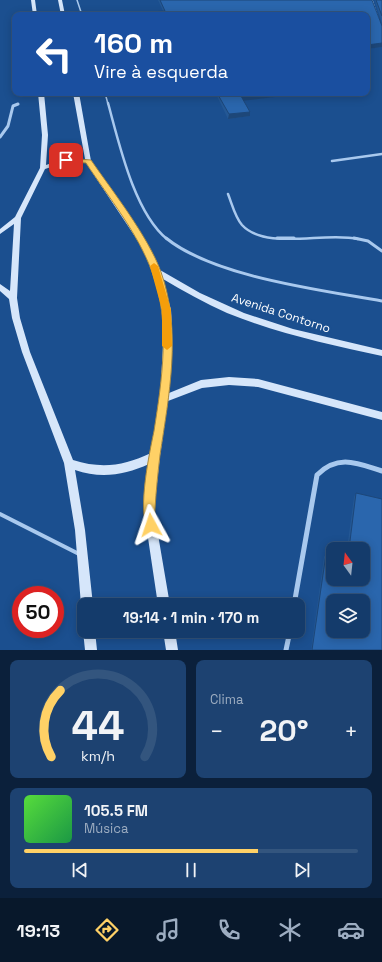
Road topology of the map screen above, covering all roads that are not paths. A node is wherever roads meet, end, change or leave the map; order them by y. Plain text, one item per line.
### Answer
1 (33, 0) edge
2 (60, 0) edge
3 (78, 0) edge
4 (372, 0) edge
5 (35, 12) edge
6 (62, 12) edge
7 (81, 12) edge
8 (380, 24) edge
9 (41, 96) edge
10 (77, 96) edge
11 (106, 96) edge
12 (18, 104) dead end
13 (0, 136) edge
14 (382, 154) edge
15 (332, 160) dead end
16 (88, 161) junction
17 (43, 168) junction
18 (228, 194) dead end
19 (18, 218) junction
20 (0, 232) edge
21 (382, 251) edge
22 (157, 272) junction
23 (0, 287) edge
24 (13, 298) junction
25 (382, 301) edge
26 (382, 353) edge
27 (164, 399) junction
28 (382, 416) edge
29 (155, 456) junction
30 (69, 463) junction
31 (382, 471) edge
32 (0, 514) edge
33 (82, 556) junction
34 (86, 598) edge
35 (163, 598) edge
36 (295, 598) edge
37 (90, 638) edge
38 (170, 638) edge
39 (289, 638) edge
40 (91, 650) edge
41 (172, 650) edge
42 (286, 650) edge

1 - 5 main road
2 - 6 main road
3 - 7 lane
4 - 8 lane
9 - 17 main road
10 - 16 main road
11 - 25 lane
12 - 13 street
14 - 15 lane
16 - 17 main road
16 - 22 main road
17 - 19 main road
18 - 21 lane
19 - 20 main road
19 - 24 main road
22 - 26 main road, Avenida Contorno
22 - 27 main road
23 - 24 main road
24 - 30 main road
27 - 28 main road
27 - 29 main road
29 - 30 main road
29 - 35 main road
30 - 33 main road
31 - 36 street
32 - 33 lane
33 - 34 main road
37 - 40 main road
38 - 41 main road
39 - 42 street

